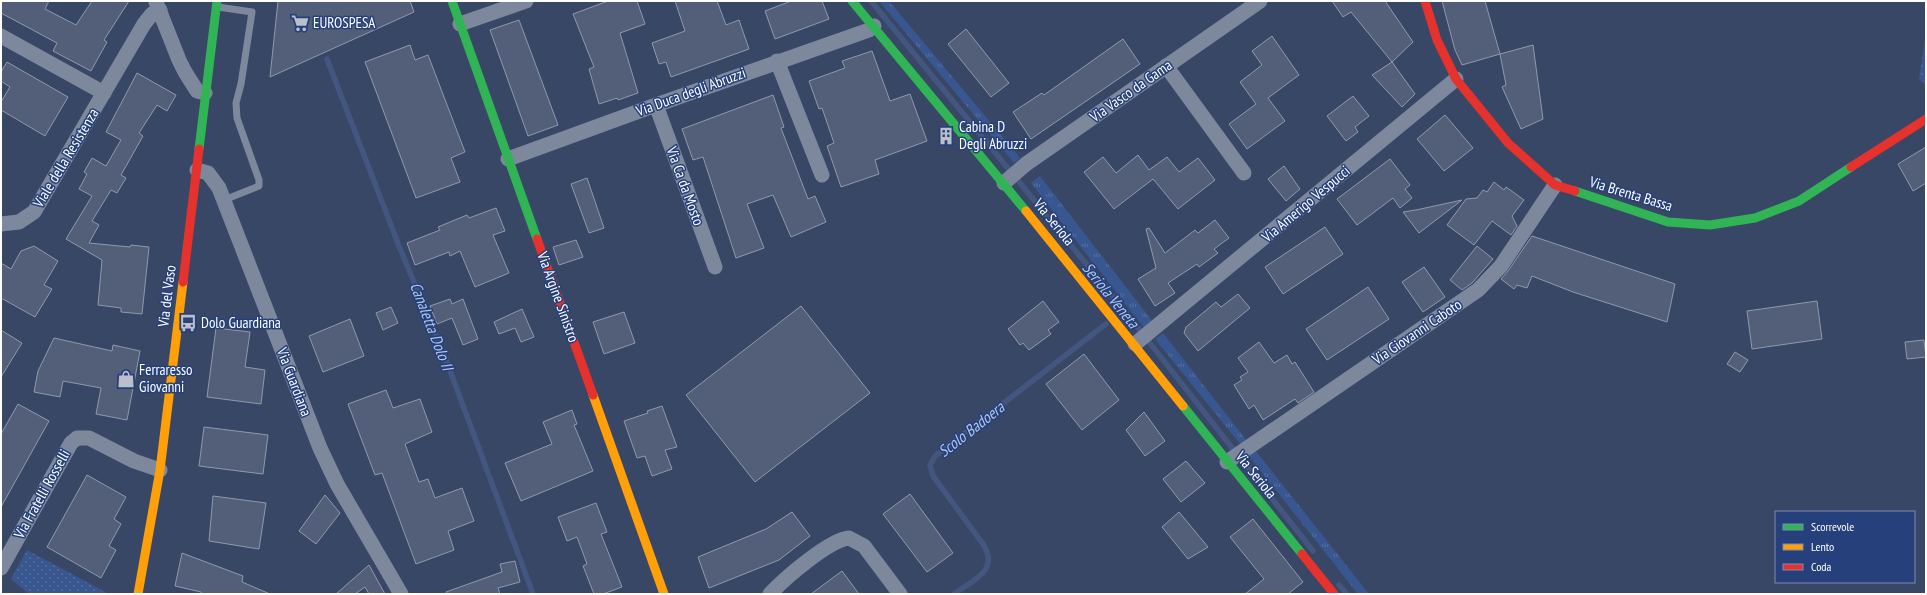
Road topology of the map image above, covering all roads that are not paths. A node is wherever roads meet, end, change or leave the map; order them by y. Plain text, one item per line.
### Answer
1 (452, 1) edge
2 (526, 1) edge
3 (852, 1) edge
4 (1260, 1) edge
5 (1425, 1) edge
6 (217, 4) edge
7 (158, 6) edge
8 (460, 24) junction
9 (874, 26) junction
10 (1, 36) edge
11 (777, 61) junction
12 (1166, 66) junction
13 (1456, 79) junction
14 (104, 93) junction
15 (205, 93) junction
16 (656, 105) junction
17 (1926, 119) edge
18 (508, 159) junction
19 (197, 170) junction
20 (1244, 173) dead end
21 (822, 175) dead end
22 (1007, 181) junction
23 (1555, 185) junction
24 (224, 200) junction
25 (1, 224) edge
26 (715, 267) dead end
27 (1137, 342) junction
28 (1230, 461) junction
29 (160, 470) junction
30 (1, 568) edge
31 (138, 594) edge
32 (401, 594) edge
33 (664, 594) edge
34 (770, 594) edge
35 (900, 594) edge
36 (1334, 594) edge

1 - 8 street, Via Argine Sinistro
2 - 8 street
3 - 9 street, Via Seriola
4 - 12 street, Via Vasco da Gama
5 - 13 street, Via Brenta Bassa
6 - 15 street, Via del Vaso
6 - 24 lane
7 - 14 street, Viale della Resistenza
7 - 15 street
8 - 18 street, Via Argine Sinistro
9 - 11 street, Via Duca degli Abruzzi
9 - 22 street, Via Seriola
10 - 14 street, Viale della Resistenza
11 - 16 street, Via Duca degli Abruzzi
11 - 21 street
12 - 20 street
12 - 22 street, Via Vasco da Gama
13 - 23 street, Via Brenta Bassa
13 - 27 street, Via Amerigo Vespucci
14 - 25 street, Viale della Resistenza
15 - 19 street, Via del Vaso
16 - 18 street, Via Duca degli Abruzzi
16 - 26 street, Via Ca da Mosto
17 - 23 street, Via Brenta Bassa
18 - 33 street, Via Argine Sinistro
19 - 24 street, Via Guardiana
19 - 29 street, Via del Vaso
22 - 27 street, Via Seriola
23 - 28 street, Via Giovanni Caboto
24 - 32 street, Via Guardiana
27 - 28 street, Via Seriola
28 - 36 street, Via Seriola
29 - 30 street, Via Fratelli Rosselli
29 - 31 street, Via del Vaso
34 - 35 street

